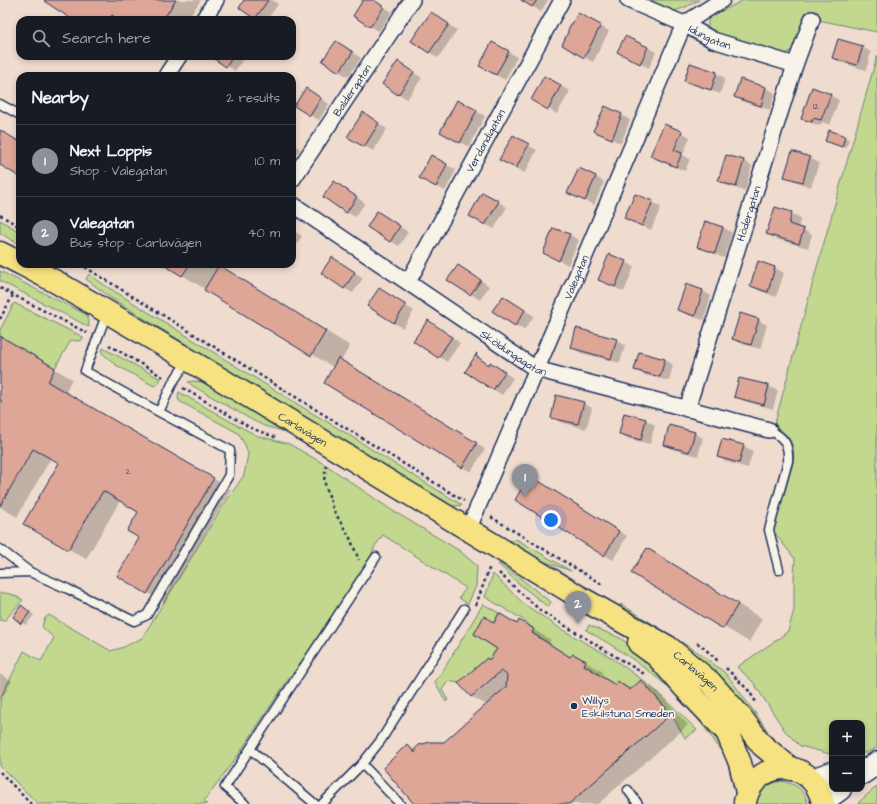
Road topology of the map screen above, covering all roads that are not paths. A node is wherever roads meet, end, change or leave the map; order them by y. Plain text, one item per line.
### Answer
1 (216, 0) edge
2 (412, 0) edge
3 (562, 0) edge
4 (628, 0) edge
5 (722, 0) edge
6 (206, 16) edge
7 (812, 18) dead end
8 (684, 24) junction
9 (176, 60) edge
10 (795, 65) junction
11 (169, 72) edge
12 (0, 104) edge
13 (16, 113) edge
14 (296, 174) edge
15 (296, 207) edge
16 (0, 253) edge
17 (16, 261) edge
18 (29, 268) edge
19 (408, 282) junction
20 (108, 312) junction
21 (188, 360) junction
22 (536, 369) junction
23 (687, 409) junction
24 (159, 412) junction
25 (769, 430) joint
26 (468, 530) junction
27 (0, 549) edge
28 (376, 557) dead end
29 (779, 570) dead end
30 (30, 572) junction
31 (0, 573) edge
32 (581, 598) junction
33 (464, 609) road end
34 (250, 749) junction
35 (877, 759) edge
36 (865, 763) edge
37 (877, 763) edge
38 (362, 764) junction
39 (790, 769) junction
40 (865, 771) edge
41 (822, 777) edge
42 (628, 790) dead end
43 (746, 798) edge
44 (828, 798) edge
45 (326, 802) edge
46 (245, 804) edge
47 (315, 804) edge
48 (400, 804) edge
49 (638, 804) edge

1 - 6 street
2 - 14 street, Baldergatan
3 - 19 street, Verdandigatan
4 - 8 street, Idungatan
5 - 8 street
7 - 10 street, Hödergatan
8 - 10 street, Idungatan
8 - 22 street, Valegatan
9 - 11 street
10 - 23 street, Hödergatan
12 - 13 lane
15 - 19 street, Sköldungagatan
16 - 17 main road, Carlavägen
18 - 20 main road, Carlavägen
19 - 22 street, Sköldungagatan
20 - 21 main road, Carlavägen
20 - 24 lane
21 - 24 lane
21 - 26 main road, Carlavägen
22 - 23 street, Sköldungagatan
22 - 26 street, Valegatan
23 - 25 street, Sköldungagatan
24 - 30 lane
25 - 29 lane
26 - 32 main road, Carlavägen
27 - 30 lane
28 - 34 lane
30 - 31 lane
32 - 39 main road, Carlavägen
32 - 43 main road, Carlavägen
33 - 38 lane
34 - 46 lane
34 - 47 lane
35 - 36 street
37 - 40 street
38 - 45 lane
38 - 48 lane
39 - 41 main road
39 - 43 main road
41 - 44 main road
42 - 49 lane

